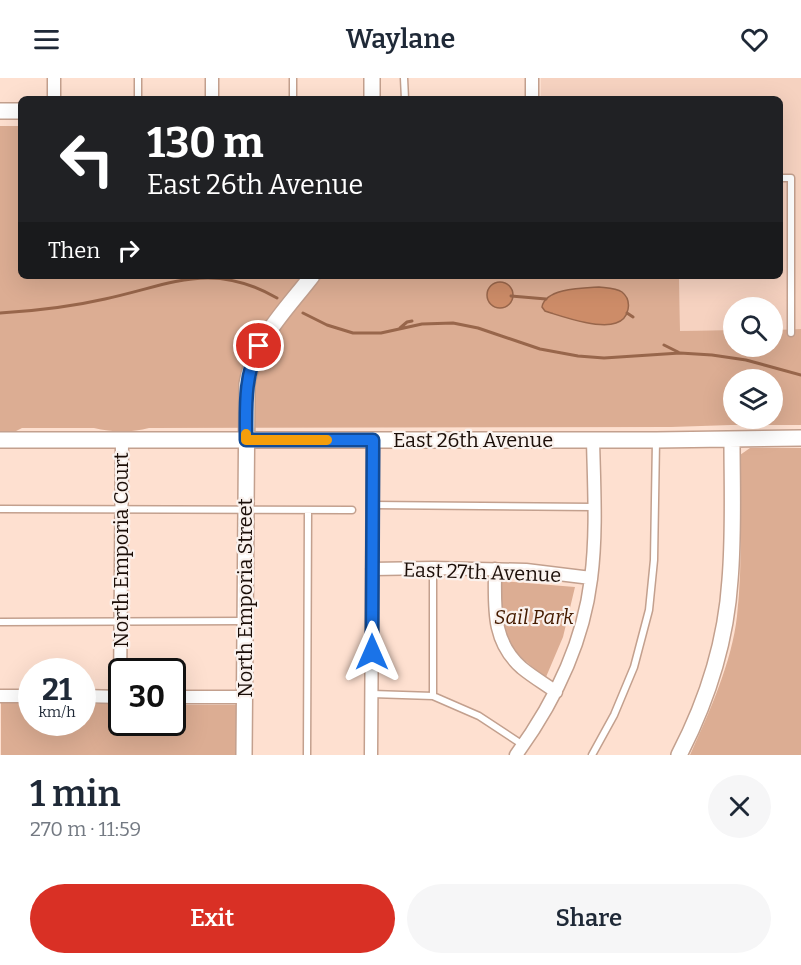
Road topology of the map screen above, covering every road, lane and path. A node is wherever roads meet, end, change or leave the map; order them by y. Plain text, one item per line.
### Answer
1 (54, 78) edge
2 (138, 78) edge
3 (212, 78) edge
4 (293, 78) edge
5 (372, 78) edge
6 (404, 78) edge
7 (532, 78) edge
8 (54, 96) edge
9 (138, 96) edge
10 (212, 96) edge
11 (293, 96) edge
12 (372, 96) edge
13 (405, 96) edge
14 (532, 96) edge
15 (0, 111) edge
16 (18, 111) edge
17 (783, 178) edge
18 (310, 279) edge
19 (791, 333) dead end
20 (801, 438) edge
21 (732, 439) junction
22 (0, 440) edge
23 (122, 440) junction
24 (246, 440) junction
25 (373, 440) junction
26 (593, 440) junction
27 (656, 440) junction
28 (372, 505) junction
29 (593, 507) junction
30 (0, 509) edge
31 (121, 510) junction
32 (246, 510) junction
33 (308, 510) junction
34 (352, 510) dead end
35 (433, 568) junction
36 (372, 569) junction
37 (495, 569) junction
38 (591, 578) junction
39 (245, 621) junction
40 (0, 622) edge
41 (121, 622) junction
42 (121, 658) edge
43 (556, 692) junction
44 (371, 693) junction
45 (0, 696) edge
46 (18, 696) edge
47 (432, 696) junction
48 (186, 697) edge
49 (244, 697) junction
50 (519, 750) edge
51 (244, 755) edge
52 (307, 755) edge
53 (371, 755) edge
54 (592, 755) edge
55 (679, 755) edge

1 - 8 street
2 - 9 lane
3 - 10 street
4 - 11 lane
5 - 12 street
6 - 13 lane
7 - 14 street
15 - 16 street
17 - 19 lane
18 - 24 street, North Emporia Street
20 - 21 street, East 26th Avenue
21 - 27 street, East 26th Avenue
21 - 55 street
22 - 23 street, East 26th Avenue
23 - 24 street, East 26th Avenue
23 - 31 street, North Emporia Court
24 - 25 street, East 26th Avenue
24 - 32 street, North Emporia Street
25 - 26 street, East 26th Avenue
25 - 28 street
26 - 27 street, East 26th Avenue
26 - 29 street
27 - 54 lane
28 - 29 lane
28 - 36 street
29 - 38 street
30 - 31 lane
31 - 32 lane
31 - 41 street, North Emporia Court
32 - 33 lane
32 - 39 street, North Emporia Street
33 - 34 lane
33 - 52 lane
35 - 36 street, East 27th Avenue
35 - 37 street, East 27th Avenue
35 - 47 lane
36 - 44 street
37 - 38 street, East 27th Avenue
37 - 43 street
38 - 43 street
39 - 41 lane
39 - 49 street, North Emporia Street
40 - 41 lane
41 - 42 street, North Emporia Court
43 - 50 street
44 - 47 lane
44 - 53 street
45 - 46 street
47 - 50 lane
48 - 49 street
49 - 51 street, North Emporia Street

